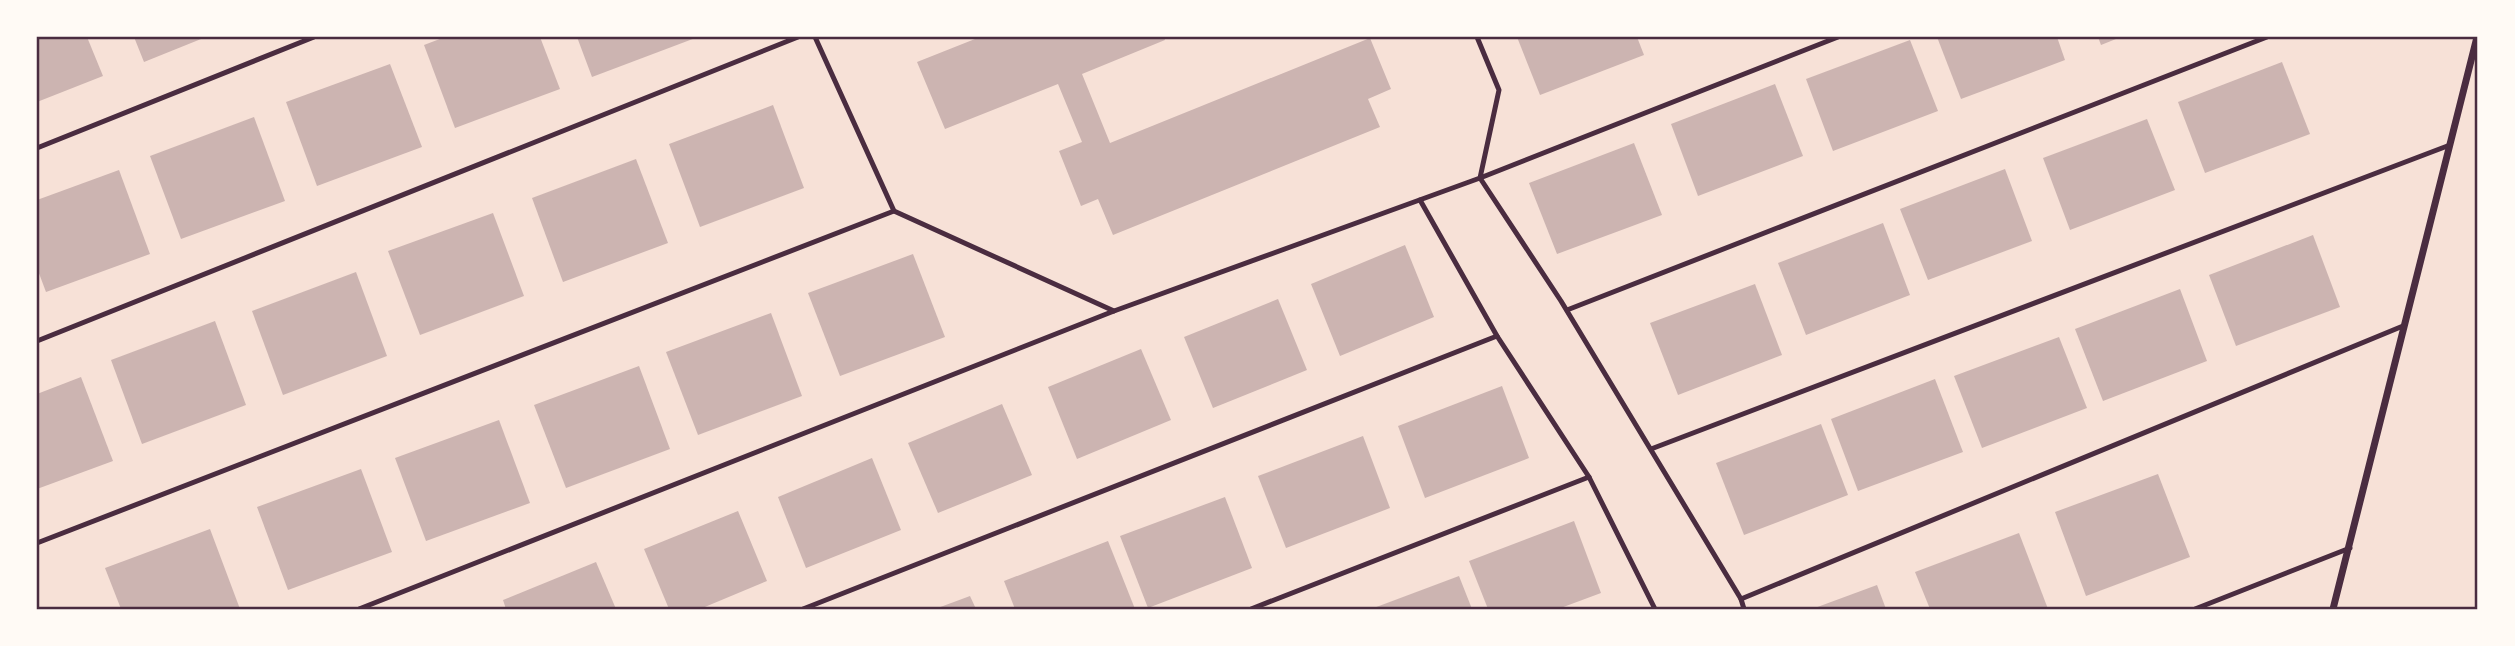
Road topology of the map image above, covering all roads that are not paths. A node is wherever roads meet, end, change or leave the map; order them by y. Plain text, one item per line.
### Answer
1 (314, 37) edge
2 (798, 37) edge
3 (815, 37) edge
4 (1477, 37) edge
5 (1838, 37) edge
6 (2267, 37) edge
7 (2477, 37) edge
8 (2450, 145) junction
9 (37, 148) edge
10 (1480, 178) junction
11 (1419, 200) junction
12 (894, 211) junction
13 (1567, 310) junction
14 (1115, 311) junction
15 (2403, 326) junction
16 (1497, 336) junction
17 (37, 341) edge
18 (1651, 449) junction
19 (1589, 477) junction
20 (37, 543) edge
21 (2350, 548) junction
22 (1741, 599) junction
23 (359, 609) edge
24 (803, 609) edge
25 (1251, 609) edge
26 (1655, 609) edge
27 (1744, 609) edge
28 (2195, 609) edge
29 (2333, 609) edge

1 - 9 lane
2 - 17 lane
3 - 12 lane
4 - 10 lane
5 - 10 lane
6 - 13 lane
7 - 8 street
8 - 15 street
8 - 18 lane
10 - 11 lane
10 - 13 lane
11 - 14 lane
11 - 16 lane
12 - 14 lane
12 - 20 lane
13 - 18 lane
14 - 23 lane
15 - 21 street
15 - 22 lane
16 - 19 lane
16 - 24 lane
18 - 22 lane
19 - 25 lane
19 - 26 lane
21 - 28 lane
21 - 29 street
22 - 27 lane

